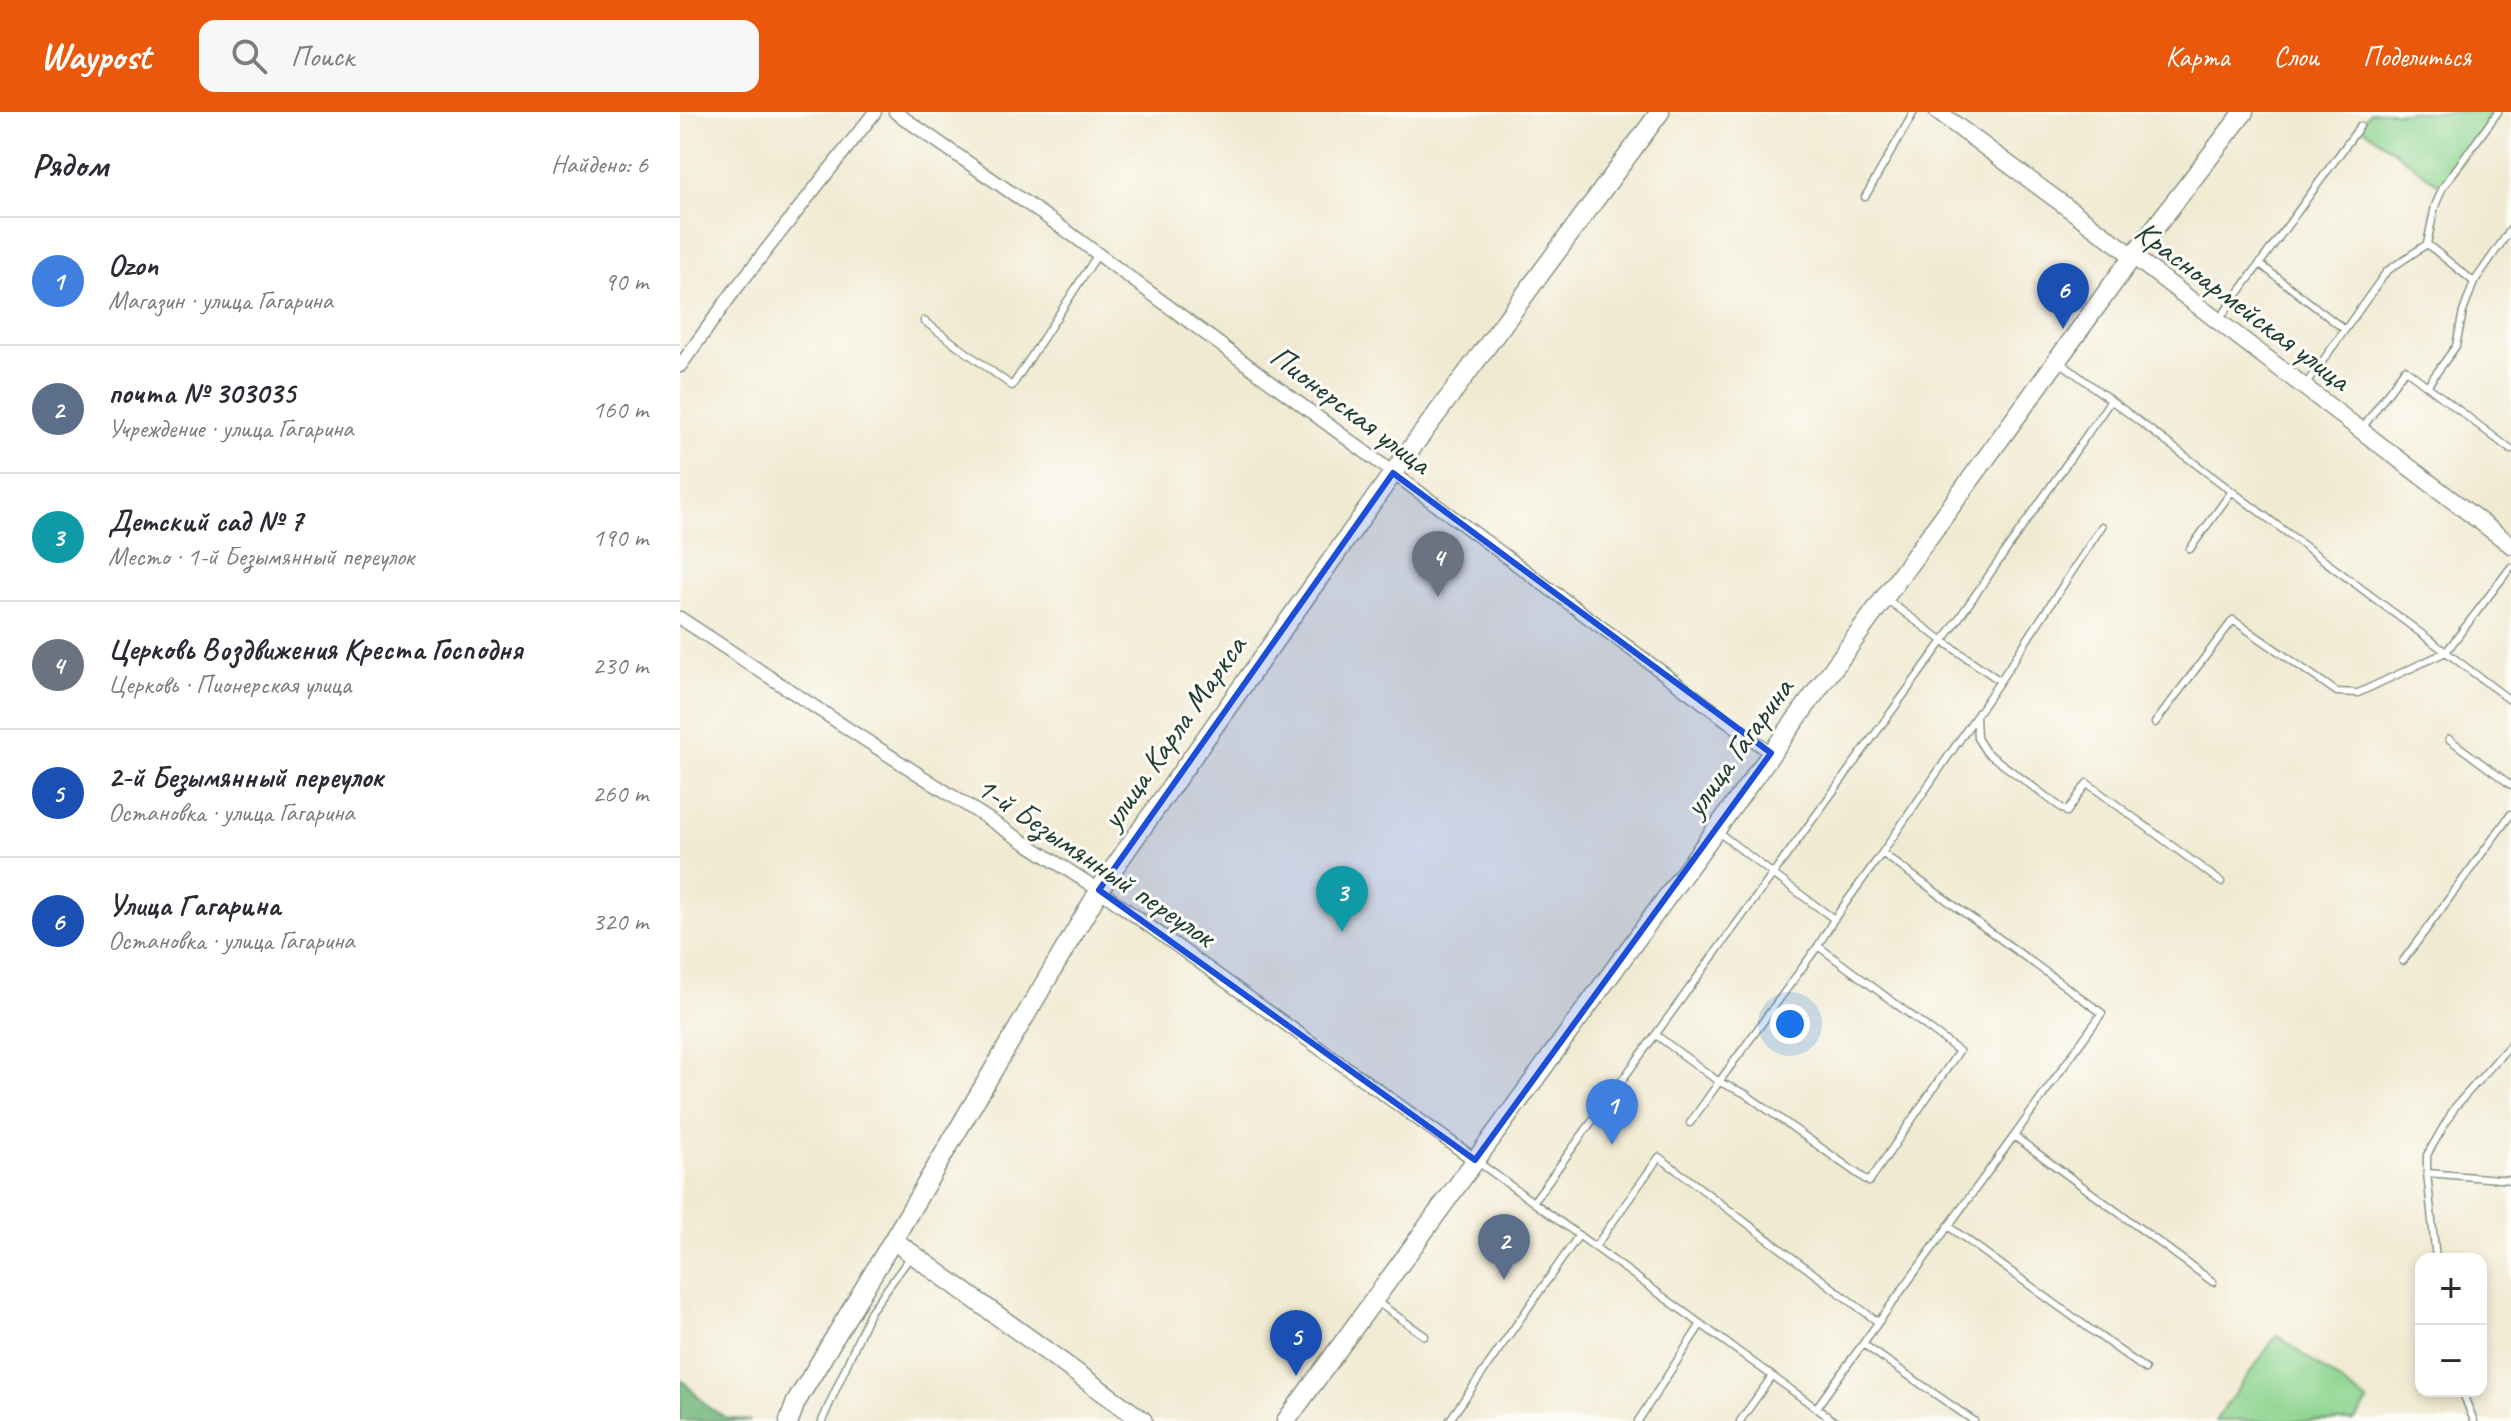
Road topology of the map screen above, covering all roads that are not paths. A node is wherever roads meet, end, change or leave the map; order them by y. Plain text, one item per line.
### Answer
1 (875, 112) edge
2 (895, 112) edge
3 (1660, 112) edge
4 (1914, 112) edge
5 (1938, 112) edge
6 (2244, 112) edge
7 (2498, 112) edge
8 (2360, 126) dead end
9 (1865, 197) dead end
10 (2511, 229) edge
11 (2427, 244) junction
12 (1098, 254) junction
13 (2133, 256) junction
14 (2260, 264) junction
15 (2474, 282) junction
16 (924, 321) dead end
17 (2218, 321) junction
18 (2345, 330) junction
19 (2057, 360) junction
20 (680, 366) edge
21 (2427, 386) junction
22 (2304, 387) junction
23 (2111, 400) junction
24 (2361, 430) junction
25 (2511, 450) edge
26 (1393, 473) junction
27 (2232, 491) junction
28 (2102, 526) dead end
29 (2511, 544) edge
30 (2190, 549) dead end
31 (2511, 567) edge
32 (1885, 598) junction
33 (680, 618) edge
34 (1943, 641) junction
35 (2446, 652) junction
36 (2000, 681) junction
37 (2511, 701) edge
38 (1976, 716) junction
39 (2155, 723) dead end
40 (2449, 739) dead end
41 (1771, 753) junction
42 (2511, 785) edge
43 (2511, 814) edge
44 (1716, 830) junction
45 (1882, 853) junction
46 (1773, 874) junction
47 (2221, 882) dead end
48 (1099, 890) junction
49 (1834, 919) junction
50 (1818, 946) junction
51 (2403, 961) dead end
52 (1656, 1035) junction
53 (2511, 1044) edge
54 (1719, 1082) junction
55 (1690, 1123) dead end
56 (2014, 1136) junction
57 (1475, 1160) junction
58 (2427, 1173) junction
59 (2511, 1180) edge
60 (1533, 1202) junction
61 (1948, 1226) junction
62 (1579, 1235) junction
63 (893, 1240) junction
64 (1595, 1247) junction
65 (2435, 1253) edge
66 (912, 1254) junction
67 (2213, 1282) dead end
68 (1374, 1300) junction
69 (1878, 1322) junction
70 (1701, 1324) junction
71 (1425, 1336) dead end
72 (1863, 1344) junction
73 (2145, 1369) dead end
74 (1772, 1376) junction
75 (2464, 1397) edge
76 (1816, 1408) junction
77 (789, 1421) edge
78 (822, 1421) edge
79 (1143, 1421) edge
80 (1286, 1421) edge
81 (1449, 1421) edge
82 (1638, 1421) edge
83 (1740, 1421) edge
84 (1834, 1421) edge
85 (1974, 1421) edge
86 (2474, 1421) edge

1 - 20 street
2 - 12 street, Пионерская улица
3 - 26 main road, улица Карла Маркса
4 - 9 lane
5 - 13 street, Красноармейская улица
6 - 13 main road, улица Гагарина
7 - 11 lane
8 - 14 lane
10 - 15 lane
11 - 15 lane
11 - 18 lane
12 - 16 lane
12 - 26 street, Пионерская улица
13 - 17 street, Красноармейская улица
13 - 19 main road, улица Гагарина
14 - 17 lane
14 - 18 lane
15 - 21 lane
17 - 22 street, Красноармейская улица
18 - 22 lane
19 - 23 lane
19 - 32 main road, улица Гагарина
21 - 24 lane
21 - 25 lane
22 - 24 street, Красноармейская улица
23 - 27 lane
23 - 34 lane
24 - 29 street, Красноармейская улица
26 - 41 street, Пионерская улица
26 - 48 main road, улица Карла Маркса
27 - 30 lane
27 - 35 lane
28 - 36 lane
31 - 35 lane
32 - 34 lane
32 - 41 main road, улица Гагарина
33 - 48 street, 1-й Безымянный переулок
34 - 36 lane
34 - 46 lane
35 - 37 lane
35 - 39 lane
36 - 38 lane
38 - 45 lane
38 - 47 lane
40 - 42 lane
41 - 44 main road, улица Гагарина
43 - 51 lane
44 - 46 lane
44 - 57 main road, улица Гагарина
45 - 49 lane
45 - 56 lane
46 - 49 lane
46 - 52 lane
48 - 57 street, 1-й Безымянный переулок
48 - 63 main road, улица Карла Маркса
49 - 50 lane
50 - 54 lane
50 - 54 lane
52 - 54 lane
52 - 60 lane
53 - 58 lane
54 - 55 lane
56 - 61 lane
56 - 67 lane
57 - 60 lane
57 - 68 main road, улица Гагарина
58 - 59 lane
58 - 65 lane
60 - 62 lane
61 - 69 lane
61 - 73 lane
62 - 64 lane
62 - 81 lane
63 - 66 main road
63 - 77 main road, улица Карла Маркса
64 - 69 lane
64 - 70 lane
66 - 78 lane
66 - 79 main road
68 - 71 lane
68 - 80 main road, улица Гагарина
69 - 72 lane
70 - 74 lane
70 - 82 lane
72 - 76 lane
72 - 85 lane
74 - 76 lane
74 - 83 lane
75 - 86 lane
76 - 84 lane

